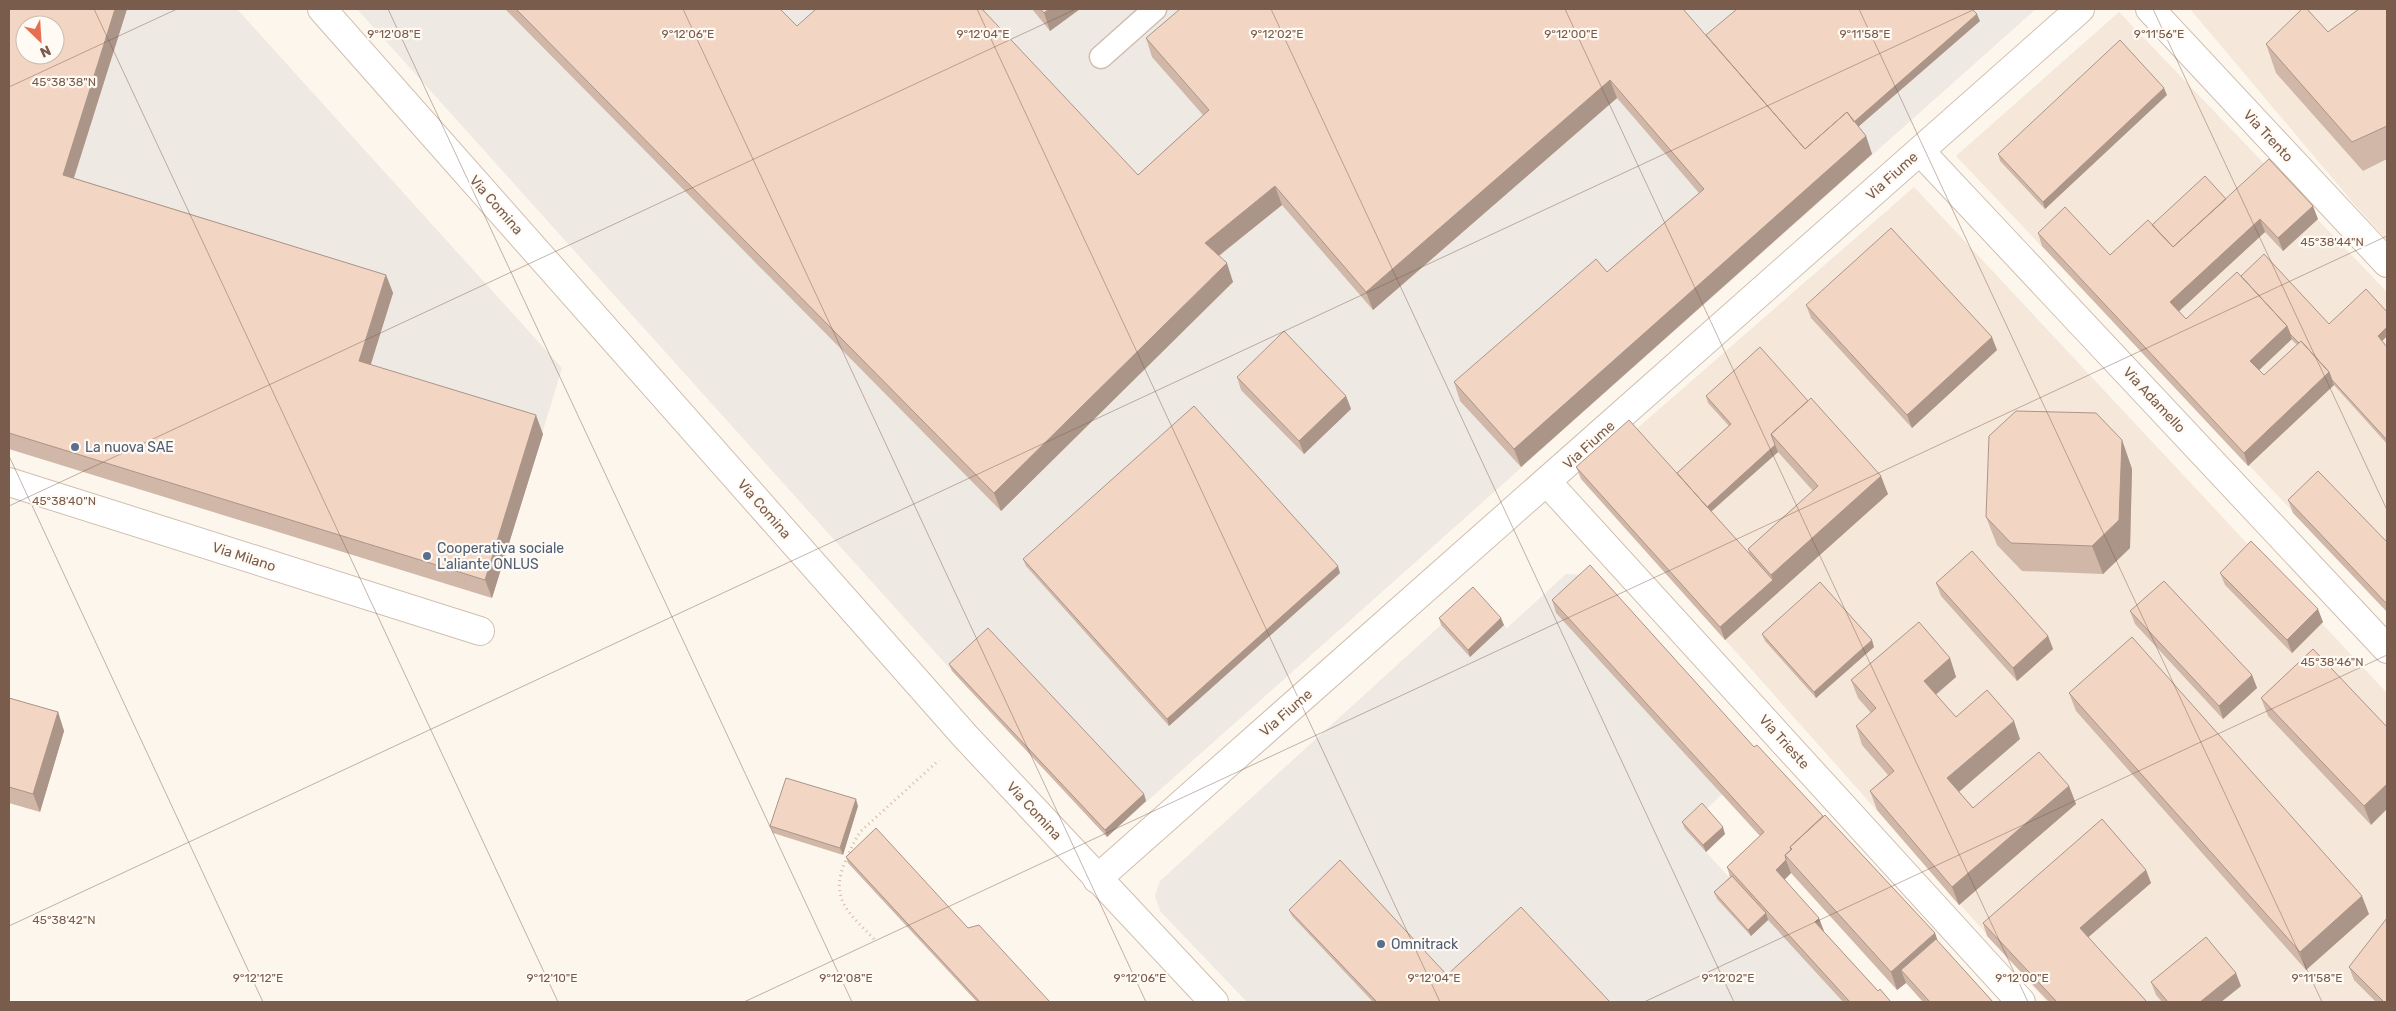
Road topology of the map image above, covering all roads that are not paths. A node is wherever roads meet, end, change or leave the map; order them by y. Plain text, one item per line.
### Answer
1 (322, 9) edge
2 (1155, 9) edge
3 (2080, 9) edge
4 (2150, 9) edge
5 (1101, 57) dead end
6 (1920, 151) junction
7 (2387, 263) edge
8 (9, 482) edge
9 (1547, 482) junction
10 (480, 631) dead end
11 (2387, 649) edge
12 (1097, 879) junction
13 (1214, 1002) edge
14 (2022, 1002) edge

1 - 12 street, Via Comina
2 - 5 lane
3 - 6 street, Via Fiume
4 - 7 street, Via Trento
6 - 9 street, Via Fiume
6 - 11 street, Via Adamello
8 - 10 street, Via Milano
9 - 12 street, Via Fiume
9 - 14 street, Via Trieste
12 - 13 street, Via Comina

